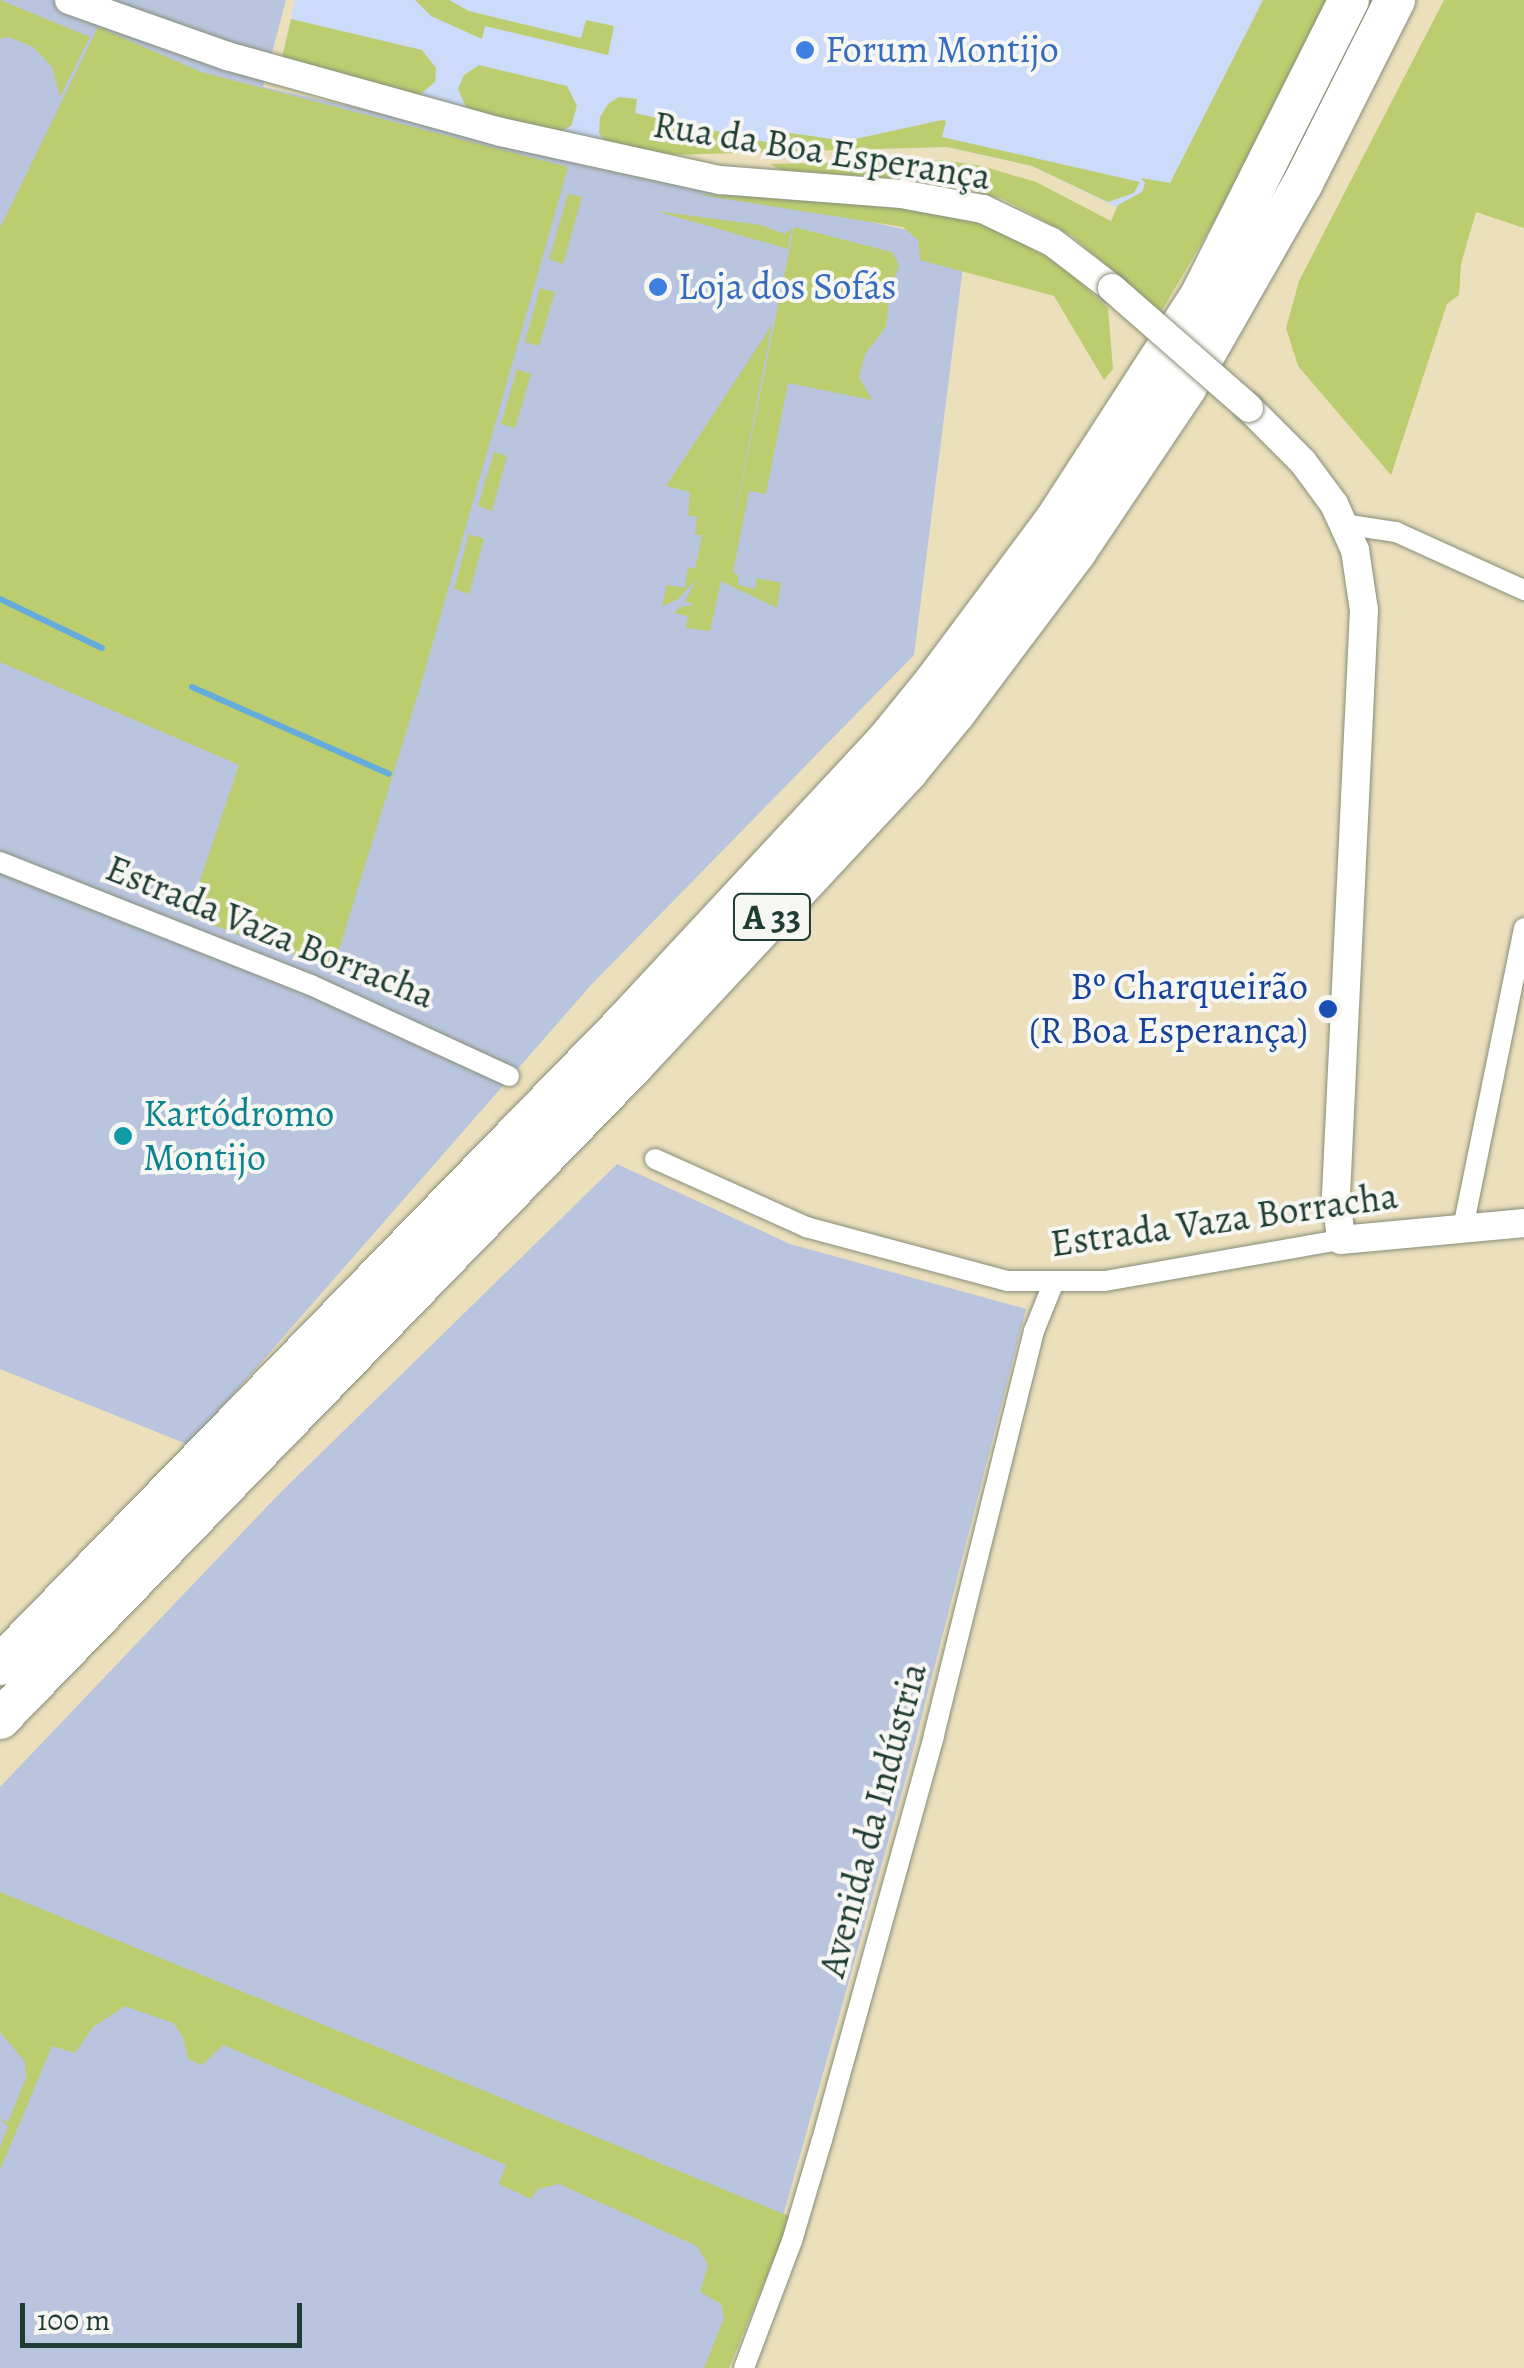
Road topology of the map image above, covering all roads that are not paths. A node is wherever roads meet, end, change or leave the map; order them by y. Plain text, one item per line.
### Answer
1 (69, 0) edge
2 (1349, 0) edge
3 (1395, 0) edge
4 (1343, 524) junction
5 (1524, 590) edge
6 (0, 862) edge
7 (1524, 928) edge
8 (509, 1076) dead end
9 (655, 1159) dead end
10 (1524, 1223) edge
11 (1463, 1228) junction
12 (1341, 1240) junction
13 (1053, 1284) junction
14 (0, 1665) edge
15 (0, 1719) edge
16 (744, 2368) edge

1 - 4 street, Rua da Boa Esperança, bridge
2 - 14 highway, A 33
3 - 15 highway, A 33
4 - 5 street
4 - 12 street, Rua da Boa Esperança
6 - 8 street, Estrada Vaza Borracha
7 - 11 street
9 - 13 street, Estrada Vaza Borracha
10 - 11 street, Estrada Vaza Borracha
11 - 12 street, Estrada Vaza Borracha
12 - 13 street, Estrada Vaza Borracha
13 - 16 street, Avenida da Indústria

